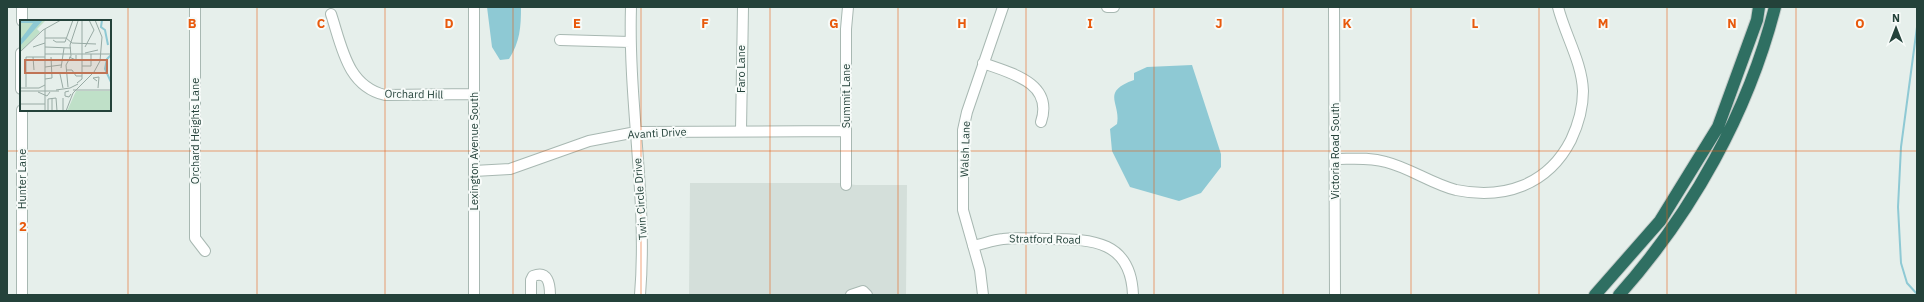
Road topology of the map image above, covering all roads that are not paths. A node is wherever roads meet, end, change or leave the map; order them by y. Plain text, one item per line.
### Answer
1 (22, 7) edge
2 (195, 7) edge
3 (474, 7) edge
4 (631, 7) edge
5 (743, 7) edge
6 (848, 7) edge
7 (1003, 7) edge
8 (1107, 7) edge
9 (1114, 7) edge
10 (1334, 7) edge
11 (1558, 7) edge
12 (1759, 7) edge
13 (1775, 7) edge
14 (331, 14) dead end
15 (22, 20) edge
16 (560, 40) dead end
17 (630, 42) junction
18 (983, 63) junction
19 (474, 94) junction
20 (22, 111) edge
21 (1041, 122) dead end
22 (741, 130) junction
23 (846, 131) junction
24 (636, 132) junction
25 (1335, 159) junction
26 (474, 171) junction
27 (846, 184) dead end
28 (973, 246) junction
29 (206, 251) dead end
30 (22, 295) edge
31 (474, 295) edge
32 (531, 295) edge
33 (550, 295) edge
34 (640, 295) edge
35 (851, 295) edge
36 (867, 295) edge
37 (983, 295) edge
38 (1133, 295) edge
39 (1335, 295) edge
40 (1595, 295) edge
41 (1619, 295) edge

1 - 15 street
2 - 29 street, Orchard Heights Lane
3 - 19 street, Lexington Avenue South
4 - 17 street, Twin Circle Drive
5 - 22 street, Faro Lane
6 - 23 street, Summit Lane
7 - 18 street, Walsh Lane
8 - 9 street
10 - 25 street, Victoria Road South
11 - 25 street
12 - 40 highway
13 - 41 highway
14 - 19 street, Orchard Hill
16 - 17 street
17 - 24 street, Twin Circle Drive
18 - 21 street
18 - 28 street, Walsh Lane
19 - 26 street, Lexington Avenue South
20 - 30 street, Hunter Lane
22 - 23 street, Avanti Drive
22 - 24 street, Avanti Drive
23 - 27 street, Summit Lane
24 - 26 street, Avanti Drive
24 - 34 street, Twin Circle Drive
25 - 39 street, Victoria Road South
26 - 31 street, Lexington Avenue South
28 - 37 street, Walsh Lane
28 - 38 street, Stratford Road
32 - 33 street
35 - 36 street

